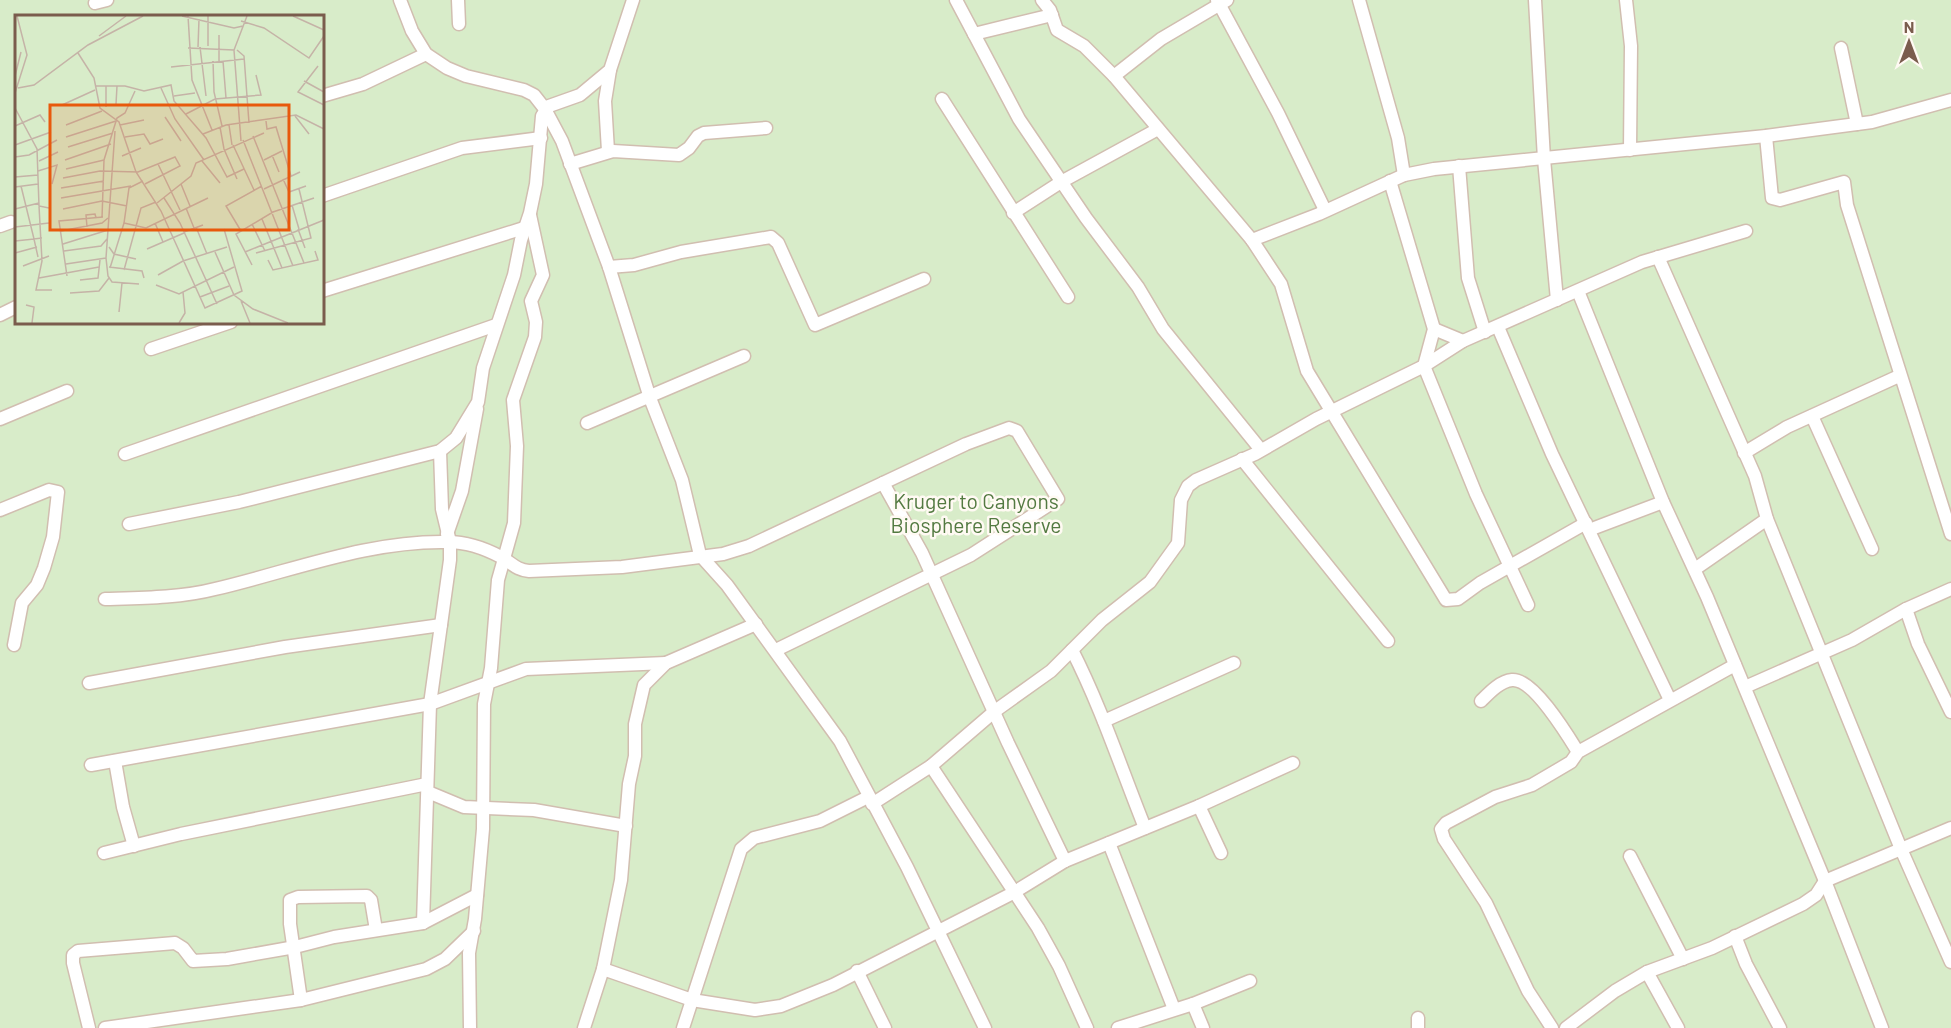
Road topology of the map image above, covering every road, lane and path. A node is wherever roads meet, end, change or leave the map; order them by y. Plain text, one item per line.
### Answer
1 (107, 0) edge
2 (400, 0) edge
3 (458, 0) edge
4 (633, 0) edge
5 (956, 0) edge
6 (1042, 0) edge
7 (1359, 0) edge
8 (1535, 0) edge
9 (1626, 0) edge
10 (1221, 1) edge
11 (95, 3) dead end
12 (1052, 15) junction
13 (459, 24) dead end
14 (974, 34) junction
15 (1841, 48) dead end
16 (426, 54) junction
17 (610, 70) junction
18 (1114, 76) junction
19 (324, 95) edge
20 (942, 99) dead end
21 (1951, 100) edge
22 (545, 108) junction
23 (1857, 124) junction
24 (766, 128) dead end
25 (1158, 129) junction
26 (1766, 136) junction
27 (541, 138) junction
28 (1630, 150) junction
29 (608, 152) junction
30 (1544, 159) junction
31 (570, 164) junction
32 (1459, 166) junction
33 (1404, 175) junction
34 (1390, 181) junction
35 (1061, 182) junction
36 (324, 195) edge
37 (1325, 210) junction
38 (530, 213) junction
39 (1013, 213) junction
40 (524, 228) junction
41 (1746, 231) dead end
42 (1252, 240) junction
43 (1658, 257) junction
44 (609, 267) junction
45 (924, 279) dead end
46 (324, 290) edge
47 (1578, 291) junction
48 (1068, 297) dead end
49 (1557, 300) junction
50 (15, 308) edge
51 (0, 315) edge
52 (225, 324) edge
53 (496, 325) junction
54 (1498, 327) junction
55 (1434, 329) junction
56 (1485, 332) junction
57 (1463, 341) junction
58 (151, 349) dead end
59 (744, 356) dead end
60 (1424, 366) junction
61 (1899, 376) junction
62 (68, 391) dead end
63 (650, 398) junction
64 (478, 402) junction
65 (1331, 412) junction
66 (1812, 416) junction
67 (0, 419) edge
68 (587, 423) dead end
69 (1261, 450) junction
70 (440, 451) junction
71 (1744, 453) junction
72 (125, 454) dead end
73 (1242, 459) junction
74 (883, 483) junction
75 (1663, 502) junction
76 (0, 510) edge
77 (1767, 519) junction
78 (129, 524) dead end
79 (1587, 526) junction
80 (1951, 534) edge
81 (449, 538) junction
82 (1872, 549) dead end
83 (700, 555) junction
84 (504, 558) junction
85 (1510, 567) junction
86 (1695, 570) junction
87 (931, 573) junction
88 (1951, 589) edge
89 (105, 599) dead end
90 (1528, 605) dead end
91 (1906, 609) junction
92 (756, 624) junction
93 (441, 625) junction
94 (1389, 641) dead end
95 (14, 645) dead end
96 (776, 650) junction
97 (1072, 650) junction
98 (1824, 652) junction
99 (666, 663) junction
100 (1234, 663) dead end
101 (1735, 665) junction
102 (90, 683) dead end
103 (488, 684) junction
104 (1745, 687) junction
105 (1670, 700) junction
106 (1481, 701) dead end
107 (430, 704) junction
108 (995, 711) junction
109 (1951, 712) edge
110 (1104, 721) junction
111 (1578, 752) junction
112 (115, 761) junction
113 (1293, 763) dead end
114 (91, 765) dead end
115 (931, 766) junction
116 (428, 788) junction
117 (870, 800) junction
118 (1199, 806) junction
119 (483, 809) junction
120 (626, 826) junction
121 (1145, 828) junction
122 (1951, 828) edge
123 (1109, 843) junction
124 (134, 846) junction
125 (1901, 849) junction
126 (104, 853) dead end
127 (1221, 853) dead end
128 (1630, 856) dead end
129 (1065, 861) junction
130 (1825, 881) junction
131 (1013, 893) junction
132 (477, 895) junction
133 (423, 923) junction
134 (376, 930) junction
135 (939, 930) junction
136 (474, 931) junction
137 (1735, 936) junction
138 (294, 947) junction
139 (1683, 959) junction
140 (1951, 962) edge
141 (603, 969) junction
142 (857, 971) junction
143 (1647, 972) junction
144 (1250, 981) dead end
145 (301, 1000) junction
146 (692, 1000) junction
147 (1193, 1004) junction
148 (1174, 1009) junction
149 (468, 1026) edge
150 (88, 1028) edge
151 (105, 1028) edge
152 (585, 1028) edge
153 (683, 1028) edge
154 (885, 1028) edge
155 (985, 1028) edge
156 (1087, 1028) edge
157 (1118, 1028) edge
158 (1203, 1028) edge
159 (1552, 1028) edge
160 (1566, 1028) edge
161 (1678, 1028) edge
162 (1780, 1028) edge
163 (1882, 1028) edge

1 - 11 street
2 - 16 street
3 - 13 street
4 - 17 street
5 - 14 street
6 - 12 street
7 - 33 street
8 - 30 street
9 - 28 street
10 - 18 street
10 - 37 street
12 - 14 street
12 - 18 street
14 - 35 street
15 - 23 street
16 - 19 street
16 - 22 street
17 - 22 street
17 - 29 street
18 - 25 street
20 - 39 street
21 - 23 street
22 - 27 street
22 - 31 street
23 - 26 street
24 - 29 street
25 - 35 street
25 - 42 street
26 - 28 street
26 - 61 street
27 - 36 street
27 - 38 street
28 - 30 street
29 - 31 street
30 - 32 street
30 - 49 street
31 - 44 street
32 - 33 street
32 - 56 street
33 - 34 street
34 - 37 street
34 - 55 street
35 - 39 street
35 - 69 street
37 - 42 street
38 - 40 street
38 - 84 street
39 - 48 street
40 - 46 street
40 - 53 street
41 - 43 street
42 - 65 street
43 - 47 street
43 - 71 street
44 - 45 street
44 - 63 street
47 - 49 street
47 - 75 street
49 - 54 street
50 - 51 street
52 - 58 street
53 - 64 street
53 - 72 street
54 - 56 street
54 - 79 street
55 - 57 street
55 - 60 street
56 - 57 street
57 - 60 street
59 - 63 street
60 - 65 street
60 - 85 street
61 - 66 street
61 - 80 street
62 - 67 street
63 - 68 street
63 - 83 street
64 - 70 street
64 - 81 street
65 - 69 street
65 - 85 street
66 - 71 street
66 - 82 street
69 - 73 street
70 - 78 street
70 - 81 street
71 - 77 street
73 - 94 street
73 - 97 street
74 - 83 street
74 - 87 street
74 - 87 street
75 - 79 street
75 - 86 street
76 - 95 street
77 - 86 street
77 - 98 street
79 - 85 street
79 - 105 street
81 - 84 street
81 - 89 street
81 - 93 street
83 - 84 street
83 - 92 street
84 - 103 street
85 - 90 street
86 - 101 street
87 - 96 street
87 - 108 street
88 - 91 street
91 - 98 street
91 - 109 street
92 - 96 street
92 - 99 street
93 - 102 street
93 - 107 street
96 - 117 street
97 - 108 street
97 - 110 street
98 - 104 street
98 - 125 street
99 - 103 street
99 - 120 street
100 - 110 street
101 - 104 street
101 - 105 street
103 - 107 street
103 - 119 street
104 - 130 street
105 - 111 street
106 - 111 street
107 - 112 street
107 - 116 street
108 - 115 street
108 - 129 street
110 - 121 street
111 - 159 street
112 - 114 street
112 - 124 street
113 - 118 street
115 - 117 street
115 - 131 street
116 - 119 street
116 - 124 street
116 - 133 street
117 - 135 street
117 - 146 street
118 - 121 street
118 - 127 street
119 - 120 street
119 - 132 street
120 - 141 street
121 - 123 street
122 - 125 street
123 - 129 street
123 - 148 street
124 - 126 street
125 - 130 street
125 - 140 street
128 - 139 street
129 - 131 street
130 - 137 street
130 - 163 street
131 - 135 street
131 - 156 street
132 - 133 street
132 - 136 street
133 - 134 street
134 - 138 street
134 - 138 street
135 - 142 street
135 - 155 street
136 - 145 street
136 - 149 street
137 - 139 street
137 - 162 street
138 - 145 street
138 - 150 street
139 - 143 street
141 - 146 street
141 - 152 street
142 - 146 street
142 - 154 street
143 - 160 street
143 - 161 street
144 - 147 street
145 - 151 street
146 - 153 street
147 - 148 street
147 - 158 street
148 - 157 street

